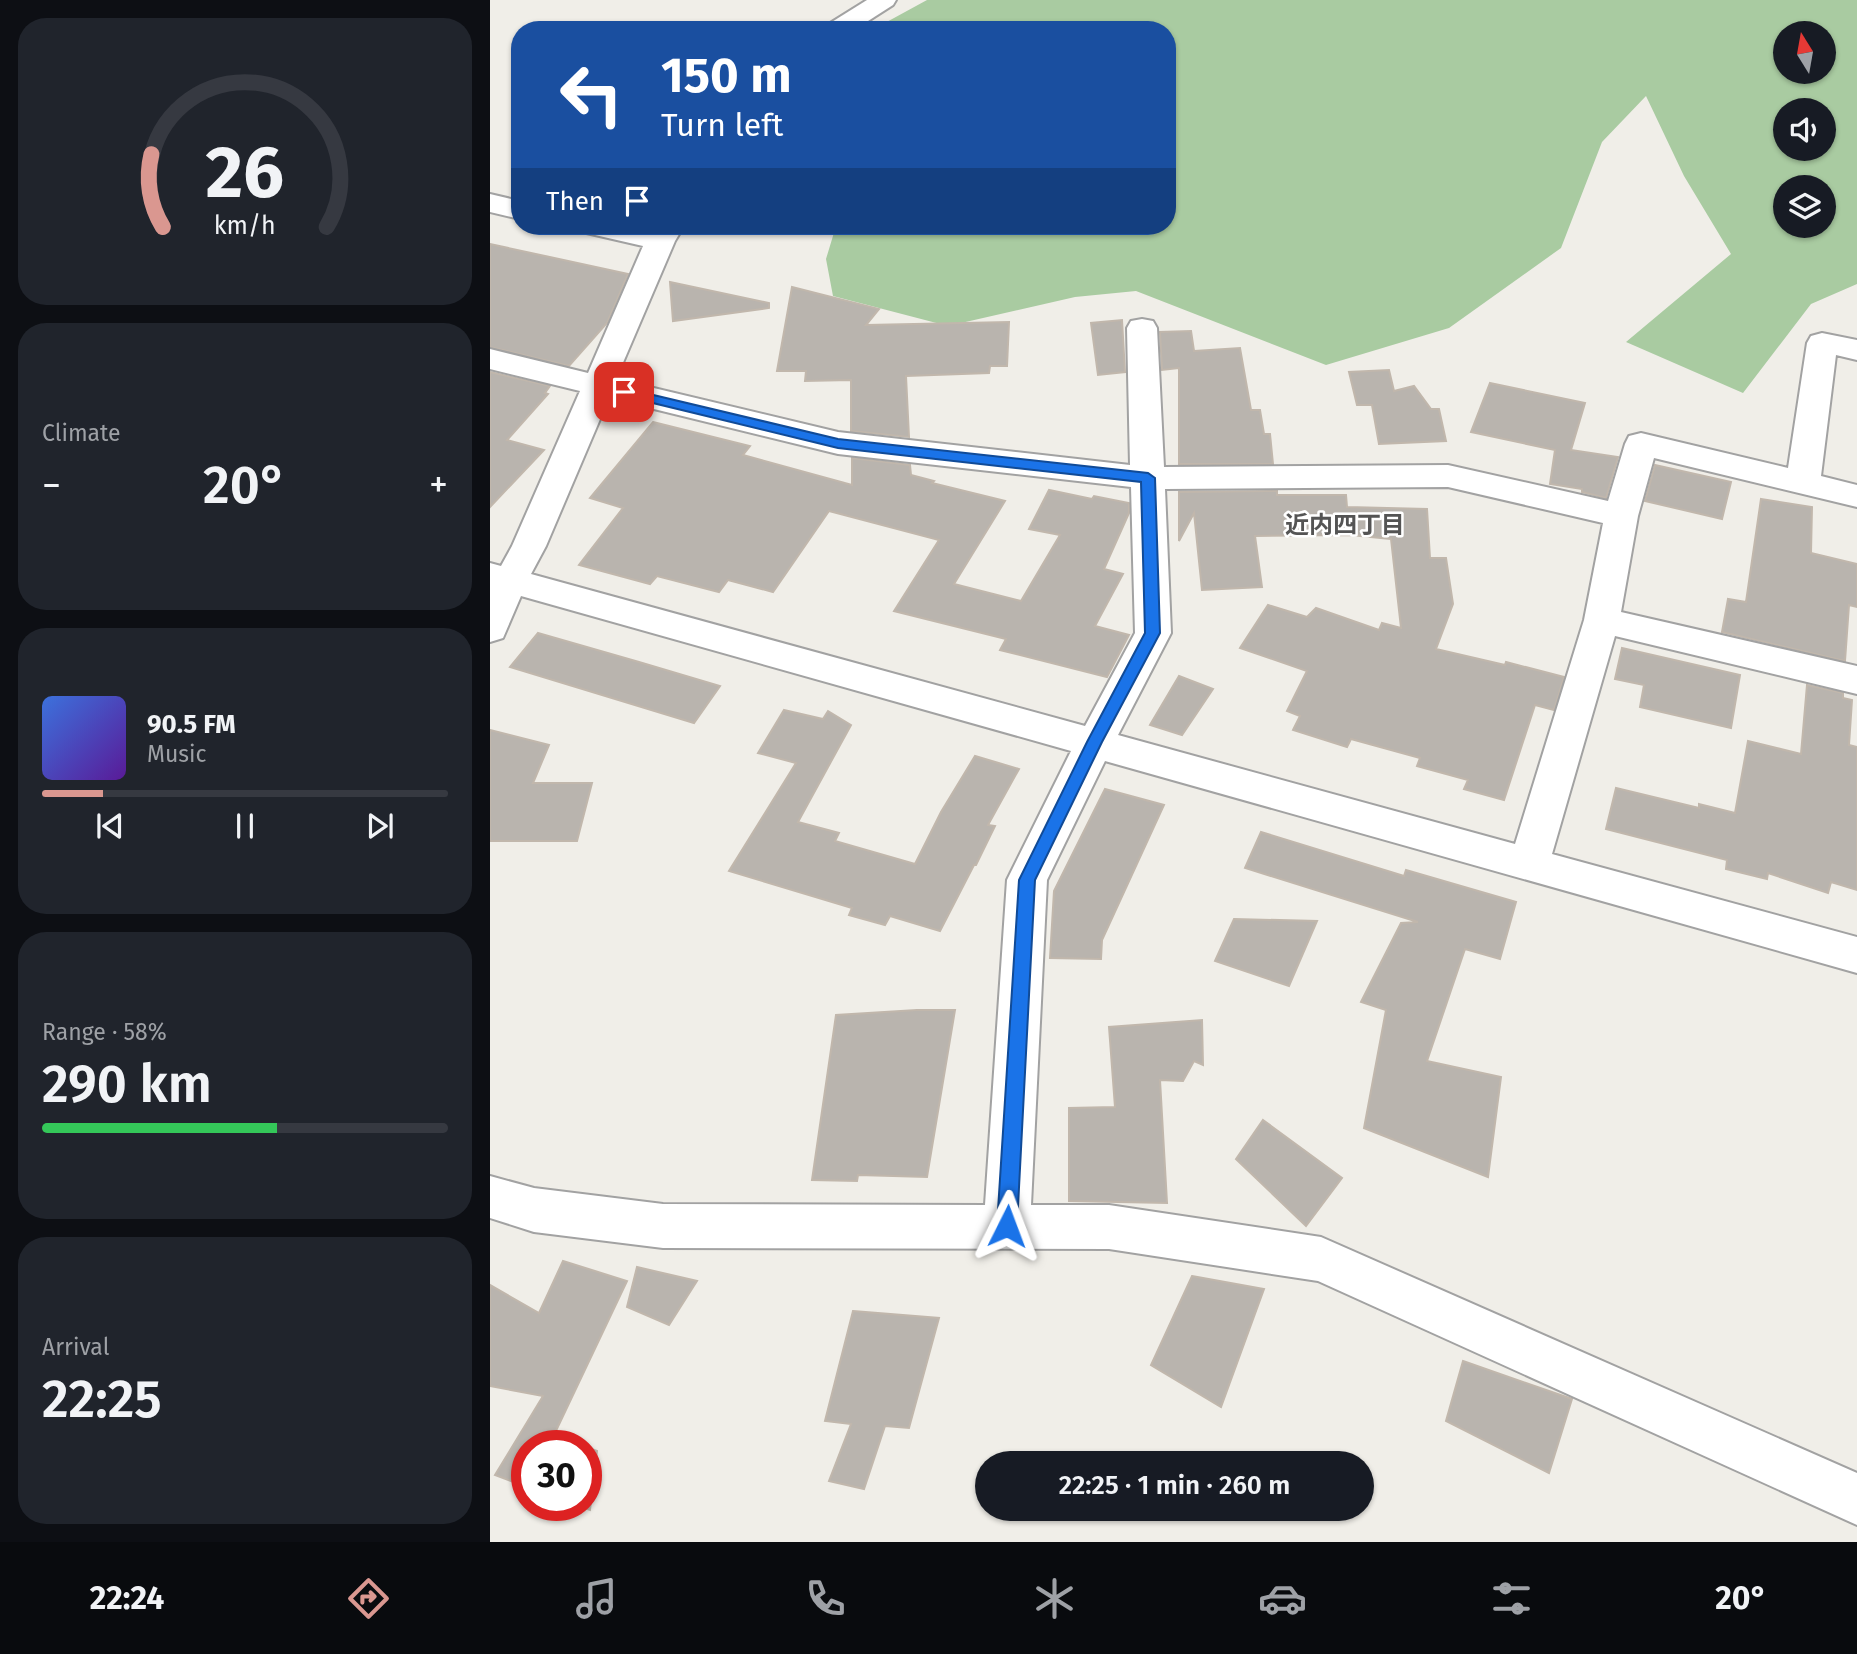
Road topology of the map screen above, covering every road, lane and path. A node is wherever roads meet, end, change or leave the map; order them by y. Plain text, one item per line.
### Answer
1 (884, 0) edge
2 (850, 21) edge
3 (490, 203) edge
4 (511, 208) edge
5 (664, 235) edge
6 (1142, 328) dead end
7 (1857, 350) edge
8 (490, 359) edge
9 (597, 385) junction
10 (1148, 478) junction
11 (1803, 483) junction
12 (1857, 496) edge
13 (1621, 516) junction
14 (500, 578) edge
15 (1602, 620) junction
16 (490, 629) edge
17 (1857, 680) edge
18 (1094, 742) junction
19 (1529, 865) junction
20 (1857, 956) edge
21 (490, 1197) edge
22 (1007, 1226) junction
23 (1857, 1499) edge

1 - 2 street
3 - 4 street
5 - 9 street
6 - 10 street
7 - 11 street
8 - 9 street
9 - 10 street
9 - 14 street
10 - 13 street
10 - 18 street
11 - 12 street
11 - 13 street
13 - 15 street
14 - 16 street
14 - 18 street
15 - 17 street
15 - 19 street
18 - 19 street
18 - 22 street
19 - 20 street
21 - 22 street
22 - 23 street

